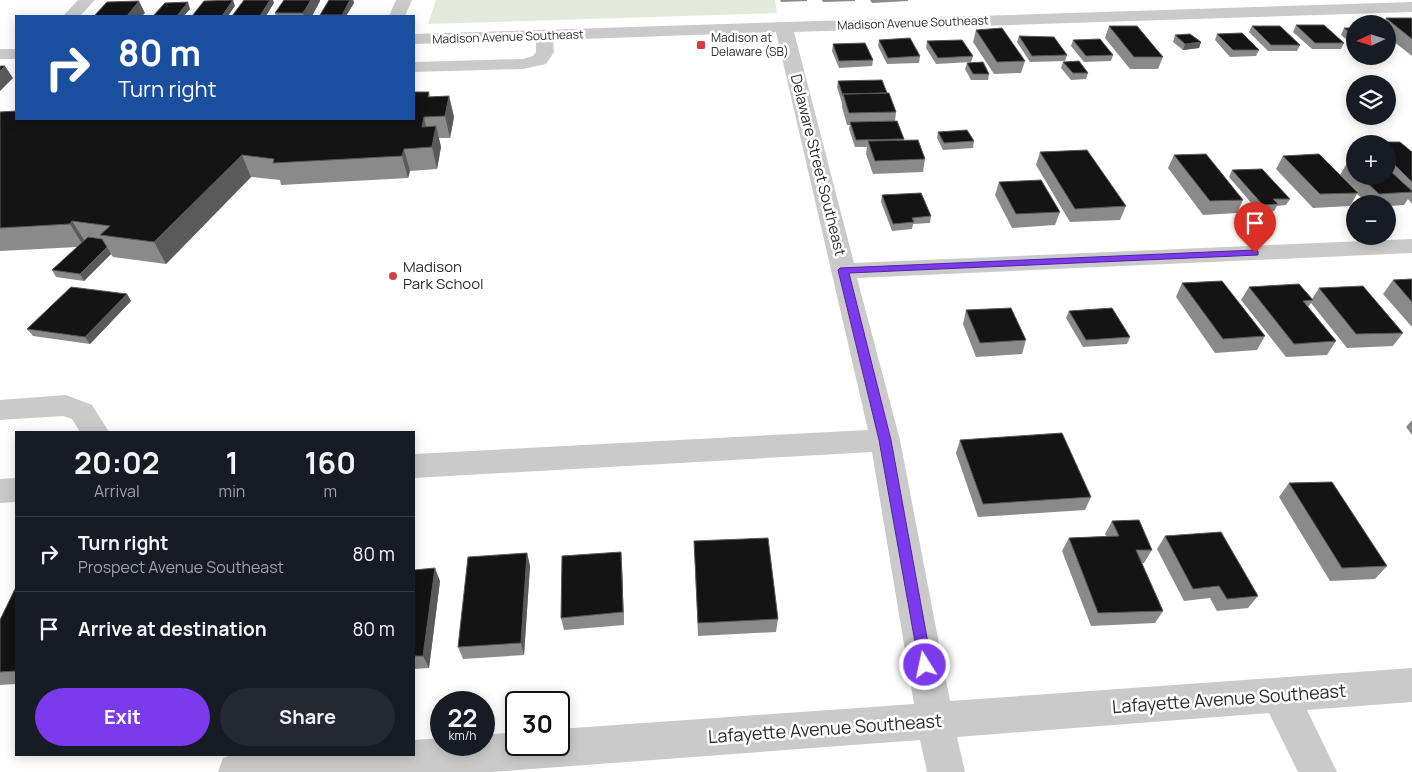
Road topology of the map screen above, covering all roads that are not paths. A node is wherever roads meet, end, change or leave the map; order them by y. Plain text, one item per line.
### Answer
1 (87, 0) edge
2 (404, 0) edge
3 (1295, 5) edge
4 (1412, 7) edge
5 (72, 15) edge
6 (397, 15) edge
7 (784, 28) junction
8 (544, 36) junction
9 (415, 39) edge
10 (0, 54) edge
11 (15, 54) edge
12 (415, 67) edge
13 (1412, 246) edge
14 (843, 270) junction
15 (0, 410) edge
16 (94, 431) edge
17 (885, 440) junction
18 (415, 466) edge
19 (15, 490) edge
20 (0, 491) edge
21 (1412, 685) edge
22 (1280, 694) junction
23 (935, 721) junction
24 (237, 772) edge
25 (946, 772) edge
26 (1318, 772) edge

1 - 5 street
2 - 6 street
3 - 4 street, Madison Avenue Southeast
3 - 7 street, Madison Avenue Southeast
7 - 8 street, Madison Avenue Southeast
7 - 14 street, Delaware Street Southeast
8 - 9 street, Madison Avenue Southeast
8 - 12 street
10 - 11 street
13 - 14 street
14 - 17 street, Delaware Street Southeast
15 - 16 street
17 - 18 street
17 - 23 street, Delaware Street Southeast
19 - 20 street
21 - 22 street, Lafayette Avenue Southeast
22 - 23 street, Lafayette Avenue Southeast
22 - 26 street
23 - 24 street, Lafayette Avenue Southeast
23 - 25 street, Delaware Street Southeast

